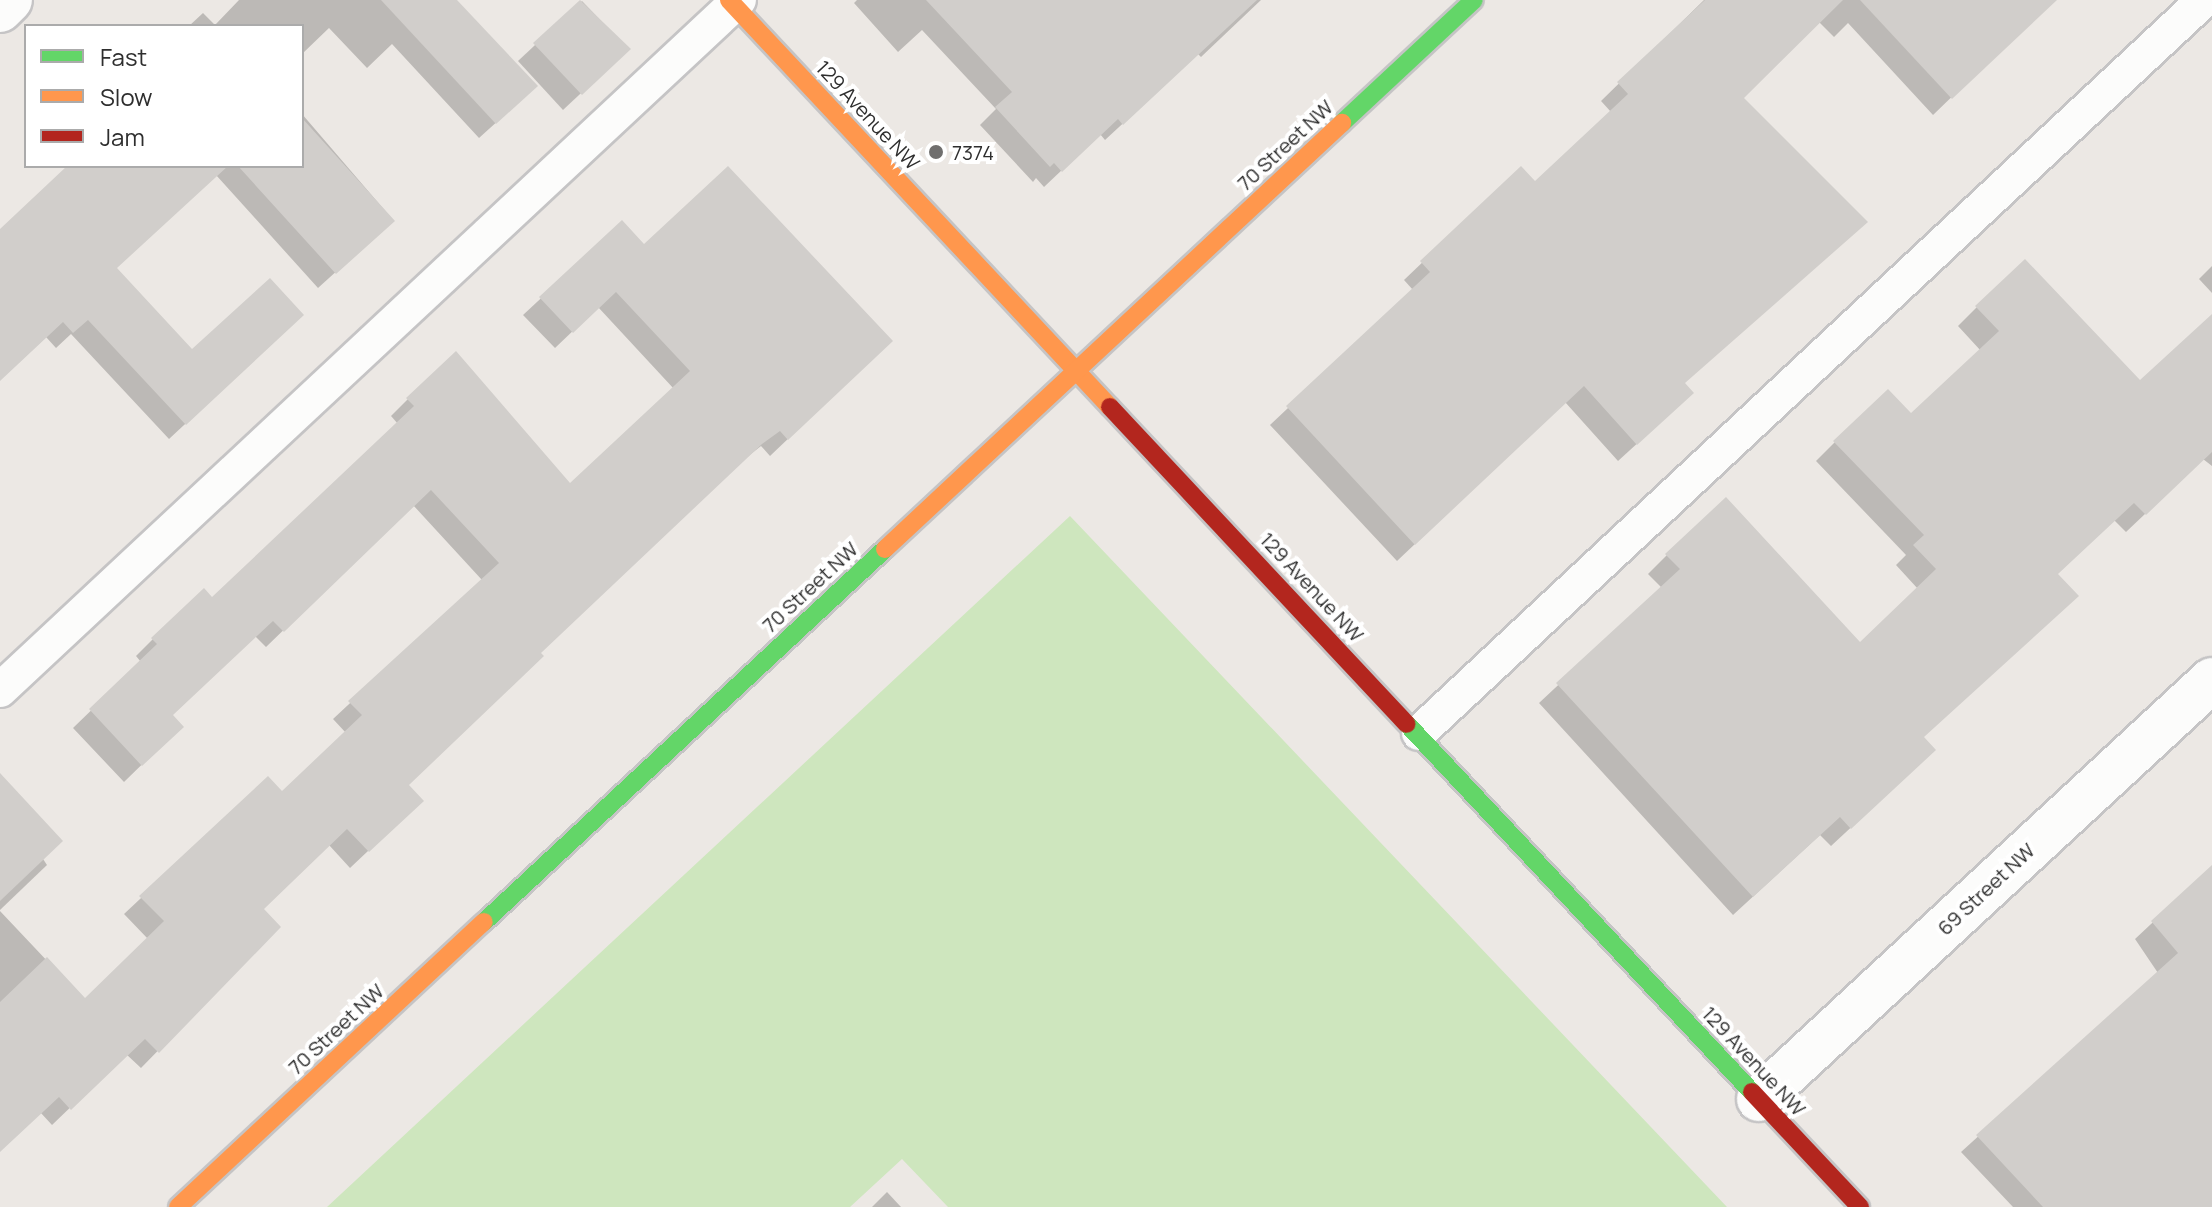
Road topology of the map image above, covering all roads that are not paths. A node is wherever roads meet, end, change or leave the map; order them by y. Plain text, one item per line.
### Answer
1 (10, 0) edge
2 (1474, 0) edge
3 (2204, 0) edge
4 (734, 2) edge
5 (0, 10) edge
6 (1077, 367) junction
7 (2212, 680) edge
8 (0, 690) edge
9 (1419, 733) junction
10 (1759, 1099) junction
11 (178, 1207) edge
12 (1860, 1207) edge

1 - 5 street
2 - 6 street, 70 Street NW
3 - 9 lane
4 - 6 street, 129 Avenue NW
4 - 8 lane
6 - 9 street, 129 Avenue NW
6 - 11 street, 70 Street NW
7 - 10 street, 69 Street NW
9 - 10 street, 129 Avenue NW
10 - 12 street, 129 Avenue NW

